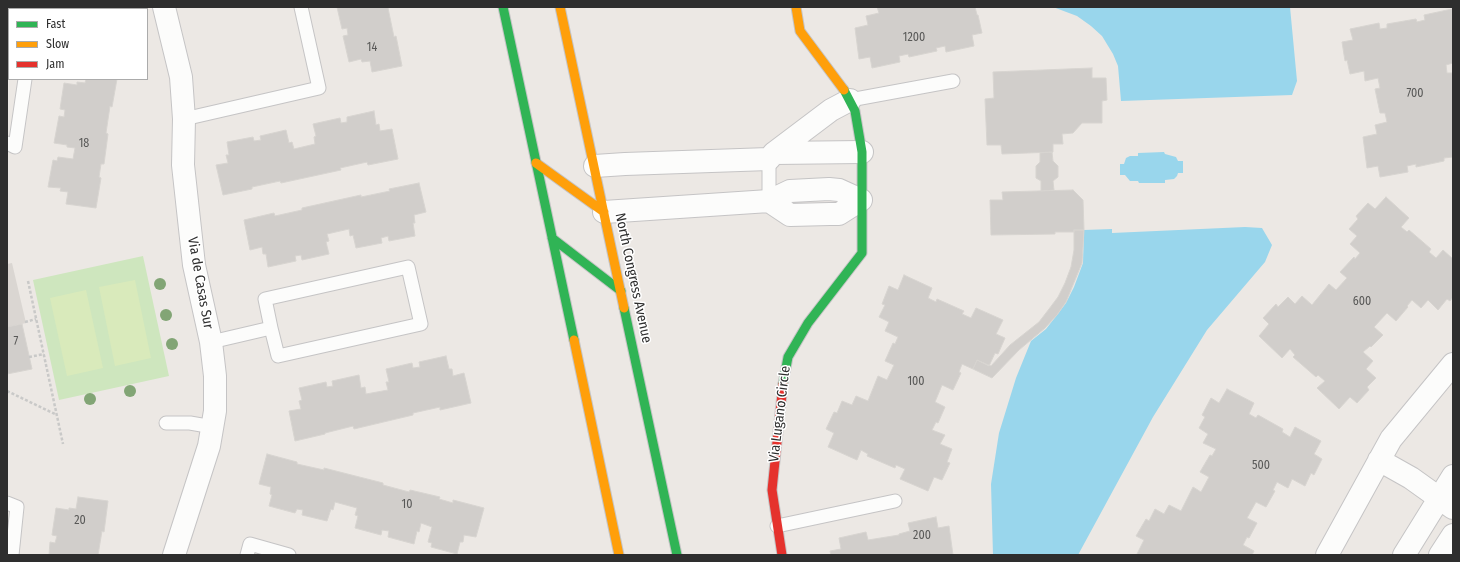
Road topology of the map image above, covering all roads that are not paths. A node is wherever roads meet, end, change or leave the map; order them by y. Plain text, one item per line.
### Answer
1 (164, 7) edge
2 (301, 7) edge
3 (503, 7) edge
4 (560, 7) edge
5 (796, 7) edge
6 (25, 80) edge
7 (953, 81) dead end
8 (850, 100) junction
9 (184, 119) junction
10 (7, 143) edge
11 (862, 152) junction
12 (772, 156) junction
13 (536, 163) junction
14 (594, 166) junction
15 (861, 200) junction
16 (769, 201) junction
17 (604, 212) junction
18 (552, 238) junction
19 (621, 291) junction
20 (271, 328) junction
21 (211, 342) junction
22 (1453, 364) edge
23 (166, 423) dead end
24 (213, 427) junction
25 (1379, 460) junction
26 (1453, 476) edge
27 (895, 501) dead end
28 (7, 503) edge
29 (1446, 503) edge
30 (778, 526) junction
31 (1453, 535) edge
32 (12, 555) edge
33 (174, 555) edge
34 (247, 555) edge
35 (289, 555) edge
36 (619, 555) edge
37 (677, 555) edge
38 (782, 555) edge
39 (1327, 555) edge
40 (1404, 555) edge
41 (1440, 555) edge

1 - 9 street, Via de Casas Sur
2 - 9 lane
3 - 13 main road
4 - 14 main road, North Congress Avenue
5 - 8 main road, Via Lugano Circle
6 - 10 lane
7 - 8 lane
8 - 11 main road, Via Lugano Circle
8 - 12 street
9 - 21 street, Via de Casas Sur
11 - 12 street
11 - 15 main road, Via Lugano Circle
12 - 14 street
12 - 16 lane
13 - 17 main road
13 - 18 main road
14 - 17 main road, North Congress Avenue
15 - 16 street
15 - 30 main road, Via Lugano Circle
16 - 17 street
17 - 19 main road, North Congress Avenue
18 - 19 main road
18 - 36 main road
19 - 37 main road, North Congress Avenue
20 - 20 lane
20 - 21 lane
21 - 24 street, Via de Casas Sur
22 - 25 street
23 - 24 lane
24 - 33 street, Via de Casas Sur
25 - 29 street
25 - 39 street
26 - 29 street
27 - 30 lane
28 - 32 lane
29 - 40 street
30 - 38 main road, Via Lugano Circle
31 - 41 street
34 - 35 lane

